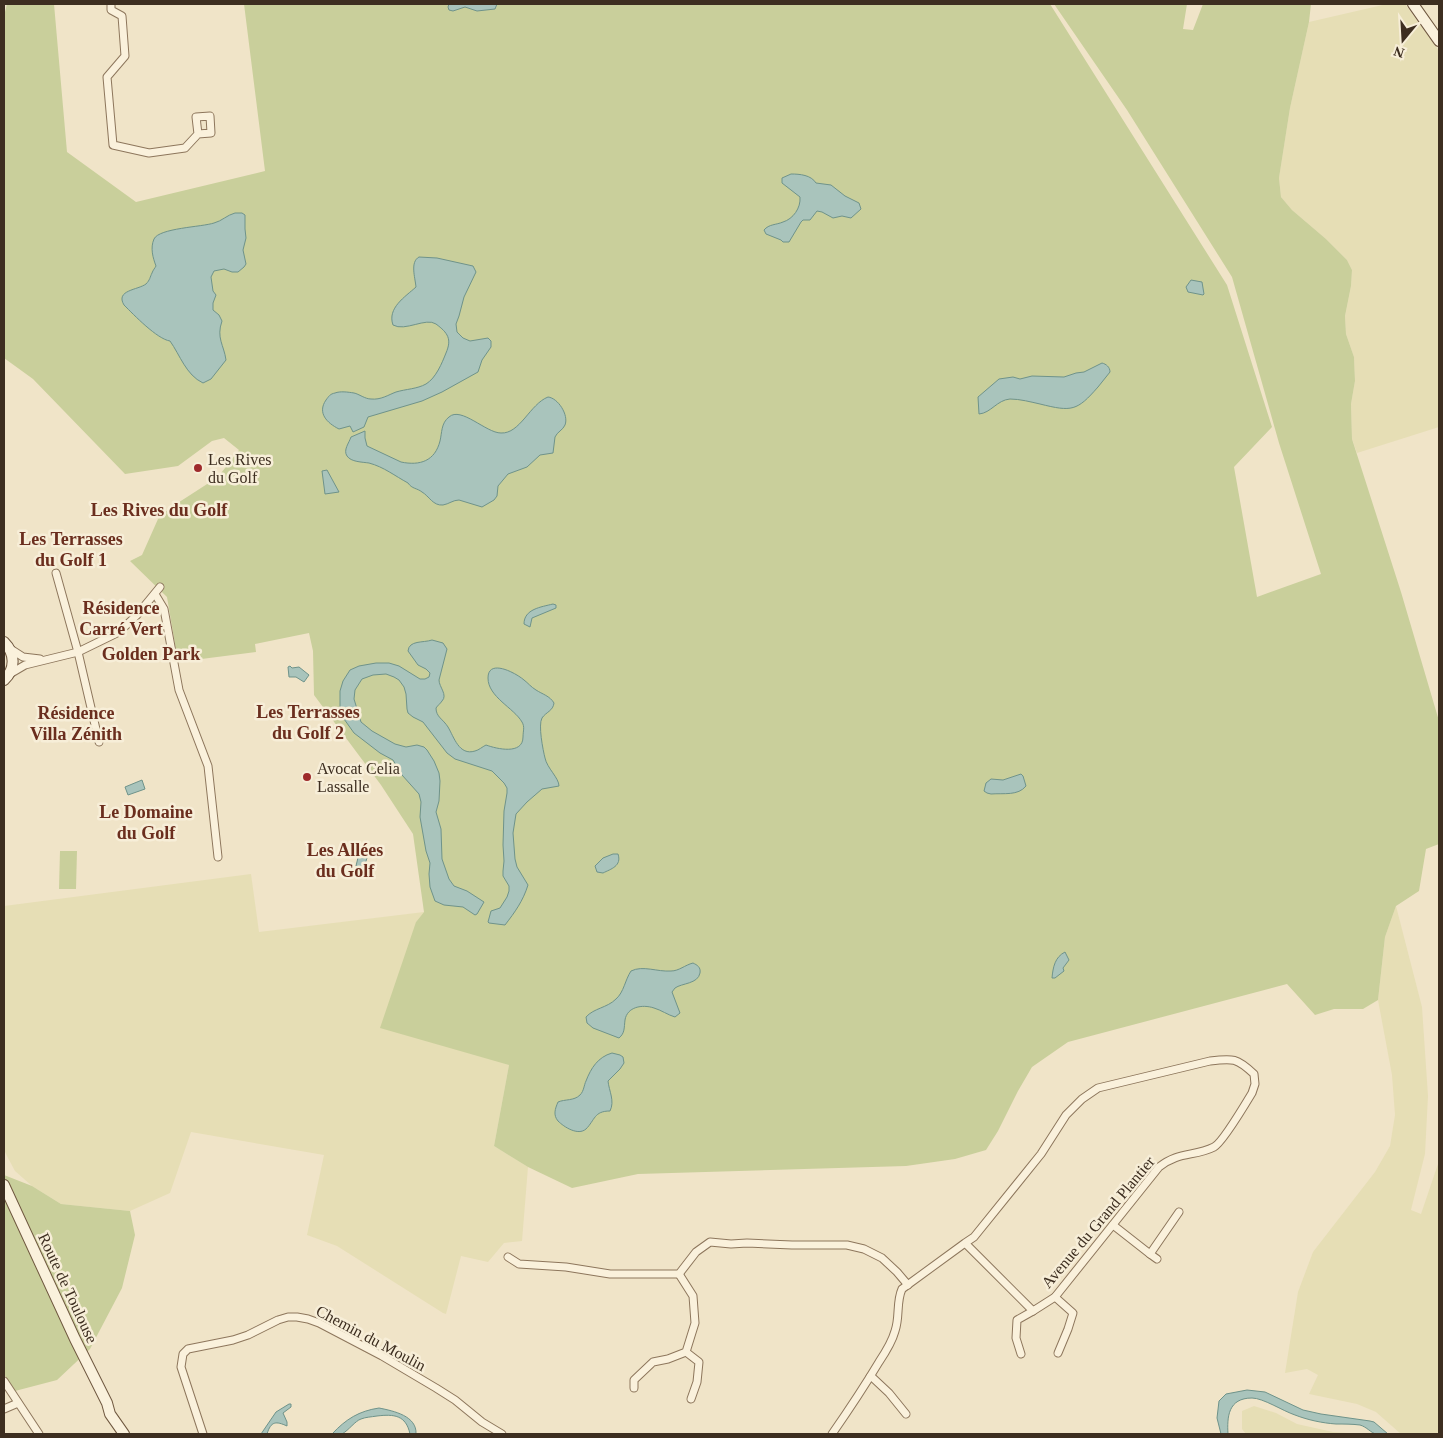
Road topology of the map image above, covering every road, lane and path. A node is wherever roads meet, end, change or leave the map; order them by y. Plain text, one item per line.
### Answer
1 (111, 4) edge
2 (1413, 4) edge
3 (1439, 41) edge
4 (198, 134) dead end
5 (56, 573) dead end
6 (160, 587) dead end
7 (155, 594) junction
8 (7, 645) edge
9 (78, 652) junction
10 (46, 660) junction
11 (5, 679) edge
12 (99, 742) dead end
13 (218, 857) dead end
14 (4, 1186) edge
15 (1178, 1212) dead end
16 (1113, 1224) junction
17 (965, 1243) junction
18 (1150, 1254) junction
19 (508, 1257) dead end
20 (1157, 1259) dead end
21 (679, 1274) junction
22 (908, 1285) junction
23 (1055, 1297) junction
24 (1033, 1311) junction
25 (686, 1352) junction
26 (1058, 1353) dead end
27 (1021, 1354) dead end
28 (870, 1377) junction
29 (4, 1381) edge
30 (634, 1388) dead end
31 (691, 1399) dead end
32 (107, 1402) junction
33 (18, 1403) junction
34 (4, 1409) edge
35 (906, 1414) dead end
36 (39, 1434) edge
37 (124, 1434) edge
38 (131, 1434) edge
39 (203, 1434) edge
40 (502, 1434) edge
41 (832, 1434) edge

1 - 4 street
2 - 3 main road
5 - 9 street
6 - 7 street
7 - 9 street
7 - 13 street
8 - 10 street
8 - 11 main road
9 - 10 street
9 - 12 street
10 - 11 street
14 - 32 main road, Route de Toulouse
15 - 18 street
16 - 17 street, Avenue du Grand Plantier
16 - 18 street
16 - 23 street, Avenue du Grand Plantier
17 - 22 street, Avenue du Grand Plantier
17 - 24 street
18 - 20 street
19 - 21 street
21 - 22 street
21 - 25 street
22 - 28 street
23 - 24 street, Avenue du Grand Plantier
23 - 26 street
24 - 27 street, Avenue du Grand Plantier
25 - 30 street
25 - 31 street
28 - 35 street
28 - 41 street
29 - 33 street
32 - 37 main road, Route de Toulouse
32 - 38 main road, Route de Toulouse
33 - 34 street
33 - 36 street
39 - 40 street, Chemin du Moulin

